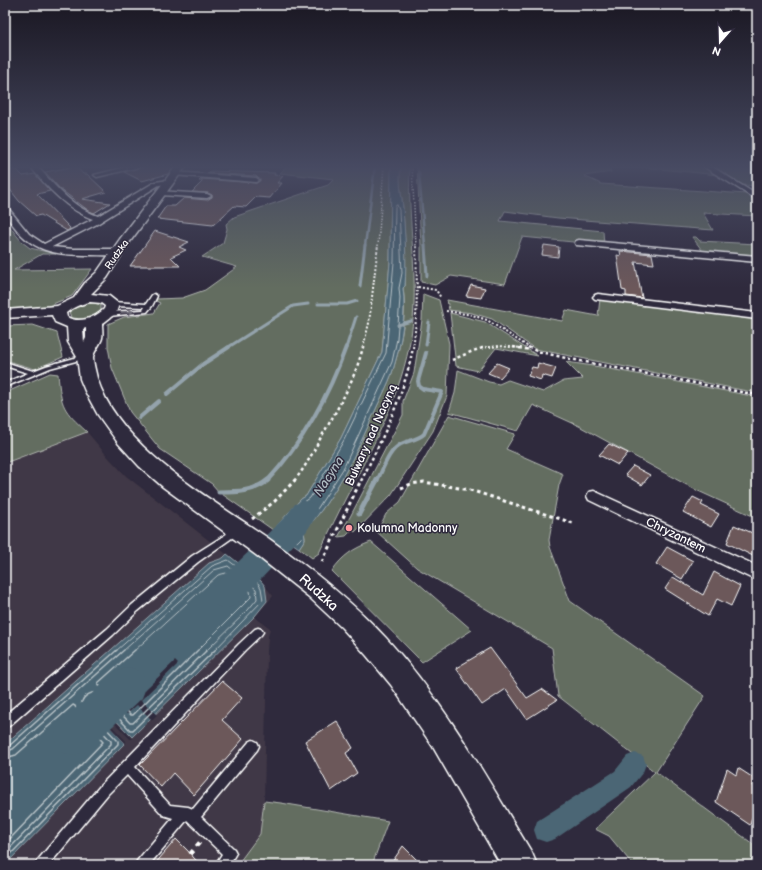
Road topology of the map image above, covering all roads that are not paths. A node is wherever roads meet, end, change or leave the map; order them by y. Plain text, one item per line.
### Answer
1 (76, 207) edge
2 (119, 207) edge
3 (150, 207) edge
4 (5, 210) edge
5 (99, 219) junction
6 (579, 244) dead end
7 (45, 248) junction
8 (117, 252) junction
9 (757, 259) edge
10 (102, 275) junction
11 (154, 296) dead end
12 (598, 297) dead end
13 (79, 300) junction
14 (107, 305) junction
15 (148, 306) junction
16 (5, 314) edge
17 (757, 316) edge
18 (65, 318) junction
19 (5, 320) edge
20 (94, 322) junction
21 (85, 356) junction
22 (5, 364) edge
23 (33, 373) junction
24 (5, 385) edge
25 (594, 496) dead end
26 (242, 533) junction
27 (757, 574) edge
28 (258, 632) dead end
29 (5, 722) edge
30 (253, 746) dead end
31 (127, 767) junction
32 (189, 815) junction
33 (41, 865) edge
34 (141, 865) edge
35 (221, 865) edge
36 (520, 865) edge

1 - 5 street
2 - 5 street
3 - 8 main road, Rudzka
4 - 7 street
5 - 7 street
6 - 9 street
7 - 8 street
8 - 10 main road, Rudzka
10 - 13 main road, Rudzka
10 - 14 main road, Rudzka
11 - 15 lane
12 - 17 street
13 - 14 main road
13 - 18 main road
14 - 15 lane
14 -> 15 lane
14 - 20 main road
16 - 18 main road
18 - 19 main road
18 - 20 main road
18 - 21 main road, Rudzka
20 - 21 main road
21 - 23 lane
21 - 26 main road, Rudzka
22 - 23 lane
23 - 24 lane
25 - 27 street, Chryzantem
26 - 29 lane
26 - 36 main road, Rudzka
28 - 31 lane
30 - 32 lane
31 - 32 lane
31 - 33 lane
32 - 34 lane
32 - 35 lane

